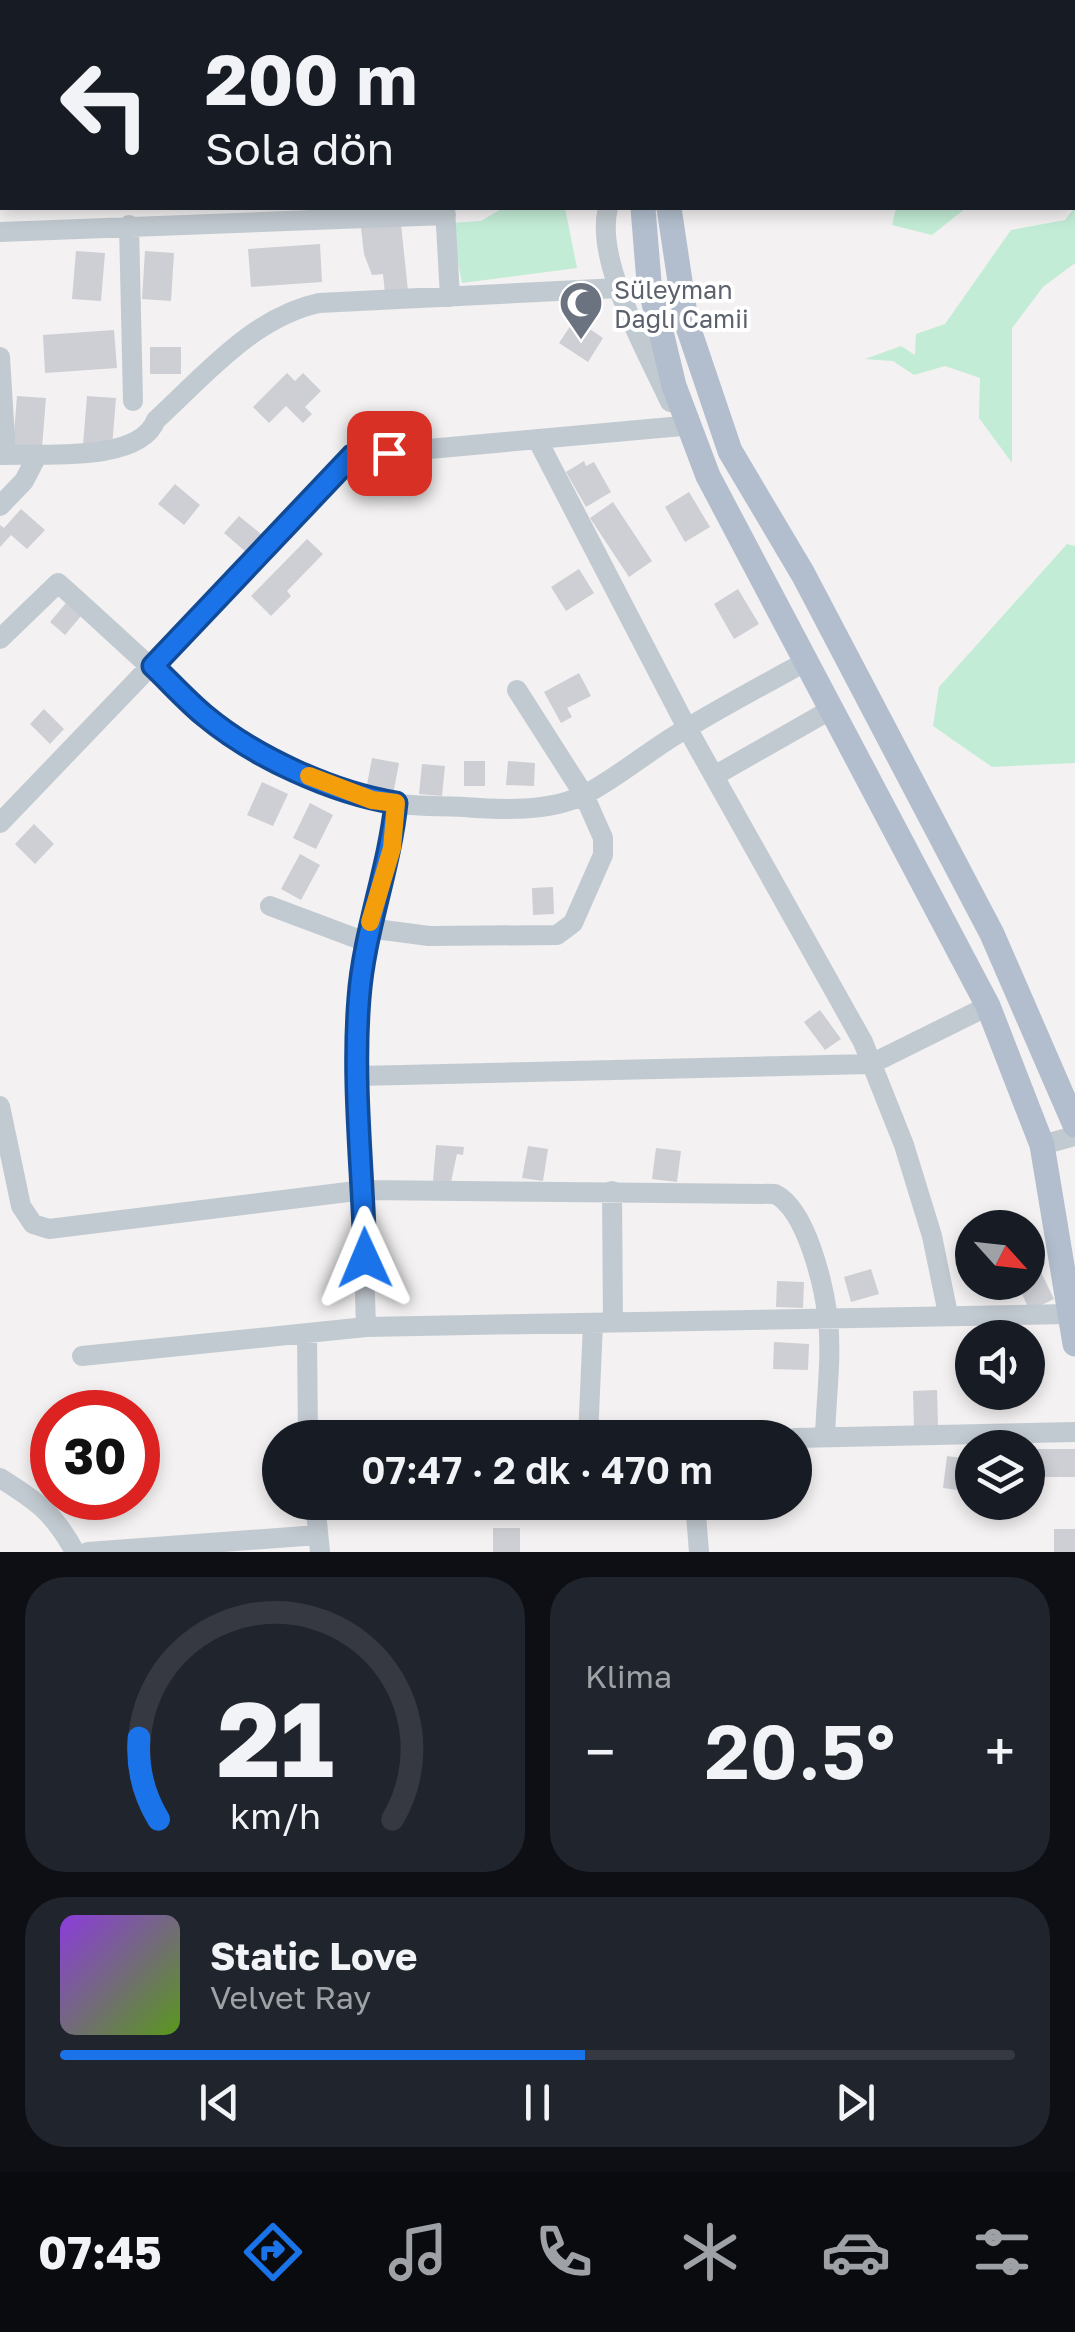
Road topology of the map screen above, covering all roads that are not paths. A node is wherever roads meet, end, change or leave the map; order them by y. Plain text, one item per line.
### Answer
1 (162, 210) edge
2 (607, 210) edge
3 (643, 210) edge
4 (670, 210) edge
5 (446, 212) edge
6 (351, 213) edge
7 (129, 225) junction
8 (175, 228) junction
9 (0, 232) edge
10 (618, 288) junction
11 (450, 297) junction
12 (0, 358) edge
13 (132, 401) dead end
14 (682, 426) junction
15 (537, 439) junction
16 (38, 454) junction
17 (3, 455) edge
18 (708, 476) junction
19 (0, 506) edge
20 (0, 639) edge
21 (804, 662) junction
22 (153, 666) junction
23 (518, 690) dead end
24 (830, 710) junction
25 (688, 728) junction
26 (714, 776) junction
27 (584, 795) junction
28 (396, 803) junction
29 (0, 823) edge
30 (270, 906) dead end
31 (367, 935) junction
32 (988, 1006) junction
33 (872, 1064) junction
34 (358, 1076) junction
35 (0, 1106) edge
36 (1075, 1125) edge
37 (1075, 1136) edge
38 (1042, 1145) junction
39 (364, 1190) junction
40 (612, 1191) junction
41 (948, 1314) junction
42 (1070, 1314) junction
43 (828, 1320) junction
44 (603, 1323) junction
45 (366, 1326) junction
46 (306, 1334) junction
47 (1075, 1344) edge
48 (82, 1356) dead end
49 (308, 1420) edge
50 (590, 1420) edge
51 (1075, 1432) edge
52 (812, 1437) edge
53 (825, 1437) junction
54 (0, 1478) edge
55 (696, 1520) edge
56 (319, 1543) edge
57 (75, 1552) edge
58 (88, 1552) edge
59 (698, 1552) edge

1 - 8 street
2 - 10 street
3 - 18 main road
4 - 36 main road
5 - 6 street
5 - 11 street
6 - 8 street
7 - 8 street
7 - 9 street
7 - 13 street
10 - 11 street
10 - 14 street
11 - 16 street
12 - 17 street
14 - 15 street
14 - 18 street
15 - 22 street
15 - 25 street
16 - 17 street
16 - 19 street
18 - 21 main road
20 - 22 street
21 - 24 main road
21 - 25 street
22 - 28 street
22 - 29 street
23 - 27 street
24 - 26 street
24 - 32 main road
25 - 26 street
25 - 27 street
26 - 33 street
27 - 28 street
27 - 31 street
28 - 31 street
30 - 31 street
31 - 34 street
32 - 33 street
32 - 38 main road
33 - 34 street
33 - 41 street
34 - 39 street
35 - 39 street
37 - 38 street
38 - 42 main road
39 - 40 street
39 - 45 street
40 - 43 street
40 - 44 street
41 - 42 street
41 - 43 street
42 - 47 main road
43 - 44 street
43 - 53 street
44 - 45 street
44 - 50 street
45 - 46 street
46 - 48 street
46 - 49 street
51 - 53 street
52 - 53 street
54 - 57 street
55 - 59 street
56 - 58 street

